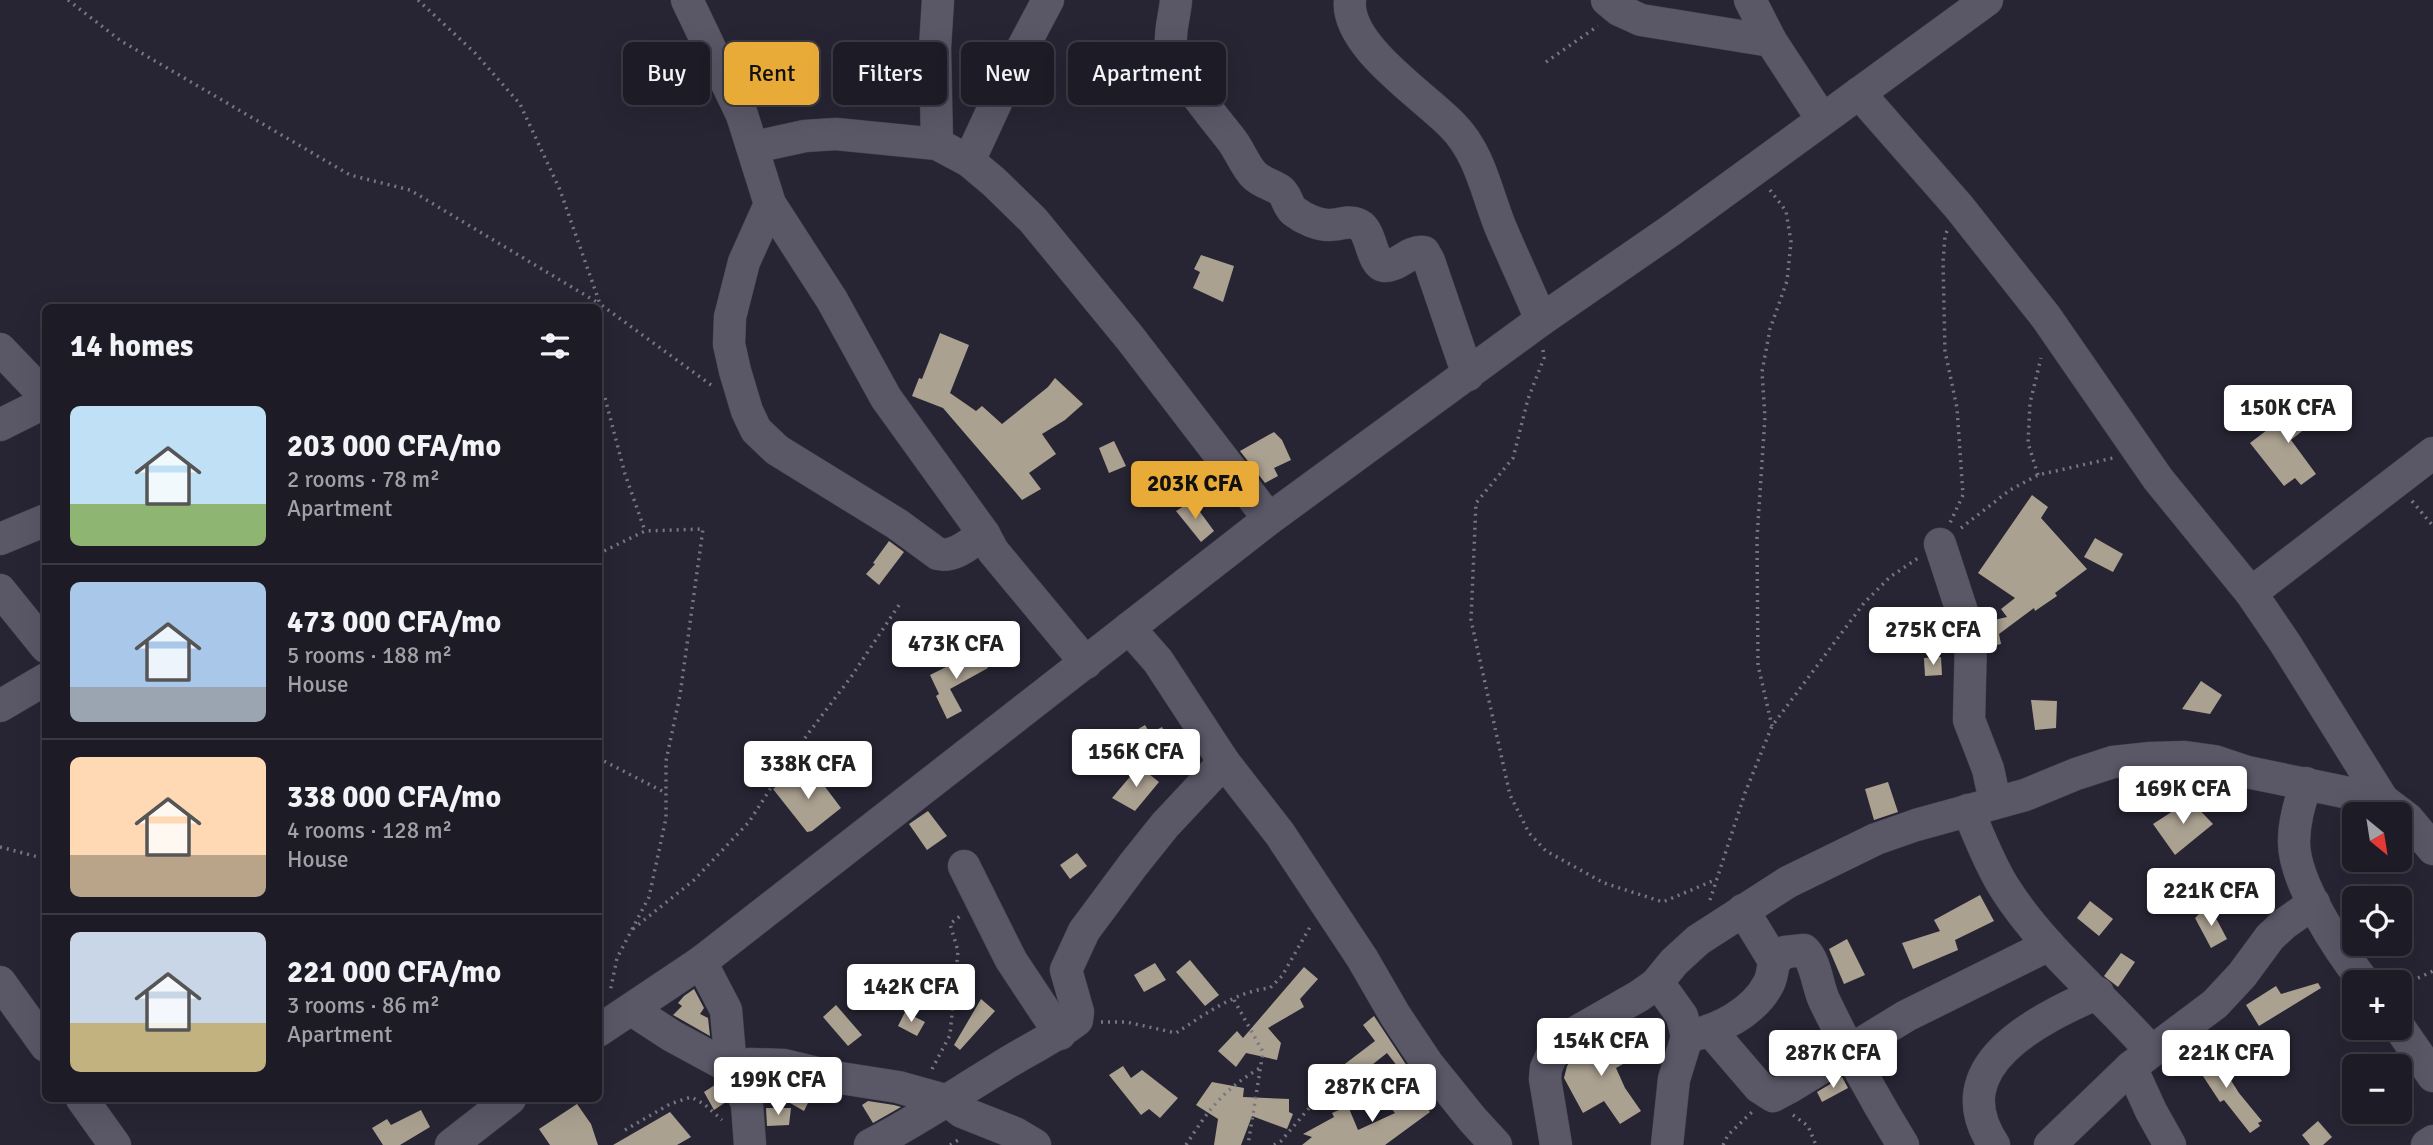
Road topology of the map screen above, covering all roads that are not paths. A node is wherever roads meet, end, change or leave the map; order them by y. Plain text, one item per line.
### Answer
1 (687, 0) edge
2 (938, 0) edge
3 (1048, 0) edge
4 (1176, 0) edge
5 (1350, 0) edge
6 (1750, 0) edge
7 (1987, 0) edge
8 (1613, 5) edge
9 (1771, 41) junction
10 (1859, 93) junction
11 (1822, 119) junction
12 (937, 144) junction
13 (754, 147) junction
14 (969, 161) junction
15 (769, 204) junction
16 (1541, 320) junction
17 (0, 349) edge
18 (1468, 375) junction
19 (42, 396) edge
20 (42, 402) edge
21 (0, 425) edge
22 (2433, 453) edge
23 (1269, 519) junction
24 (42, 522) edge
25 (984, 534) junction
26 (0, 539) edge
27 (1940, 544) road end
28 (0, 590) edge
29 (2251, 593) junction
30 (1129, 628) junction
31 (42, 642) edge
32 (1086, 663) junction
33 (42, 681) edge
34 (0, 706) edge
35 (1224, 762) junction
36 (2306, 783) junction
37 (2383, 800) junction
38 (1982, 806) junction
39 (2433, 849) edge
40 (964, 866) dead end
41 (2314, 903) junction
42 (1743, 911) junction
43 (2049, 945) junction
44 (1774, 961) junction
45 (701, 962) junction
46 (2355, 970) edge
47 (0, 982) edge
48 (1656, 984) junction
49 (2098, 993) junction
50 (619, 1005) junction
51 (602, 1026) edge
52 (1069, 1027) junction
53 (1699, 1034) junction
54 (42, 1040) edge
55 (2408, 1040) edge
56 (1848, 1050) junction
57 (2141, 1059) junction
58 (731, 1068) junction
59 (2433, 1076) edge
60 (933, 1097) junction
61 (84, 1102) edge
62 (508, 1102) edge
63 (484, 1135) edge
64 (2433, 1141) edge
65 (115, 1145) edge
66 (452, 1145) edge
67 (750, 1145) edge
68 (870, 1145) edge
69 (1035, 1145) edge
70 (1496, 1145) edge
71 (1556, 1145) edge
72 (1667, 1145) edge
73 (1903, 1145) edge
74 (1994, 1145) edge
75 (2050, 1145) edge
76 (2170, 1145) edge
77 (2427, 1145) edge

1 - 13 street
2 - 12 street
3 - 14 street
4 - 18 street
5 - 16 street
6 - 9 street
7 - 10 street
8 - 9 street
9 - 11 street
10 - 11 street
10 - 29 street
11 - 16 street
12 - 13 street
12 - 14 street
13 - 15 street
14 - 23 street
15 - 25 street
15 - 25 street
16 - 18 street
17 - 19 street
18 - 23 street
20 - 21 street
22 - 29 street
23 - 30 street
24 - 26 street
25 - 32 street
27 - 38 street
28 - 31 street
29 - 37 street
30 - 32 street
30 - 35 street
32 - 45 street
33 - 34 street
35 - 52 street
35 - 70 street
36 - 37 street
36 - 38 street
36 - 41 street
37 - 39 street
38 - 42 street
38 - 43 street
40 - 52 street
41 - 46 street
41 - 57 street
42 - 44 street
42 - 48 street
43 - 49 street
43 - 56 street
44 - 53 street
44 - 56 street
45 - 50 street
45 - 58 street
47 - 54 street
48 - 53 street
48 - 71 street
49 - 57 street
49 - 74 street
50 - 51 street
50 - 58 street
52 - 60 street
53 - 56 street
53 - 72 street
55 - 59 street
56 - 73 street
57 - 75 street
57 - 76 street
58 - 60 street
58 - 67 street
60 - 68 street
60 - 69 street
61 - 65 street
62 - 63 street
63 - 66 street
64 - 77 street

